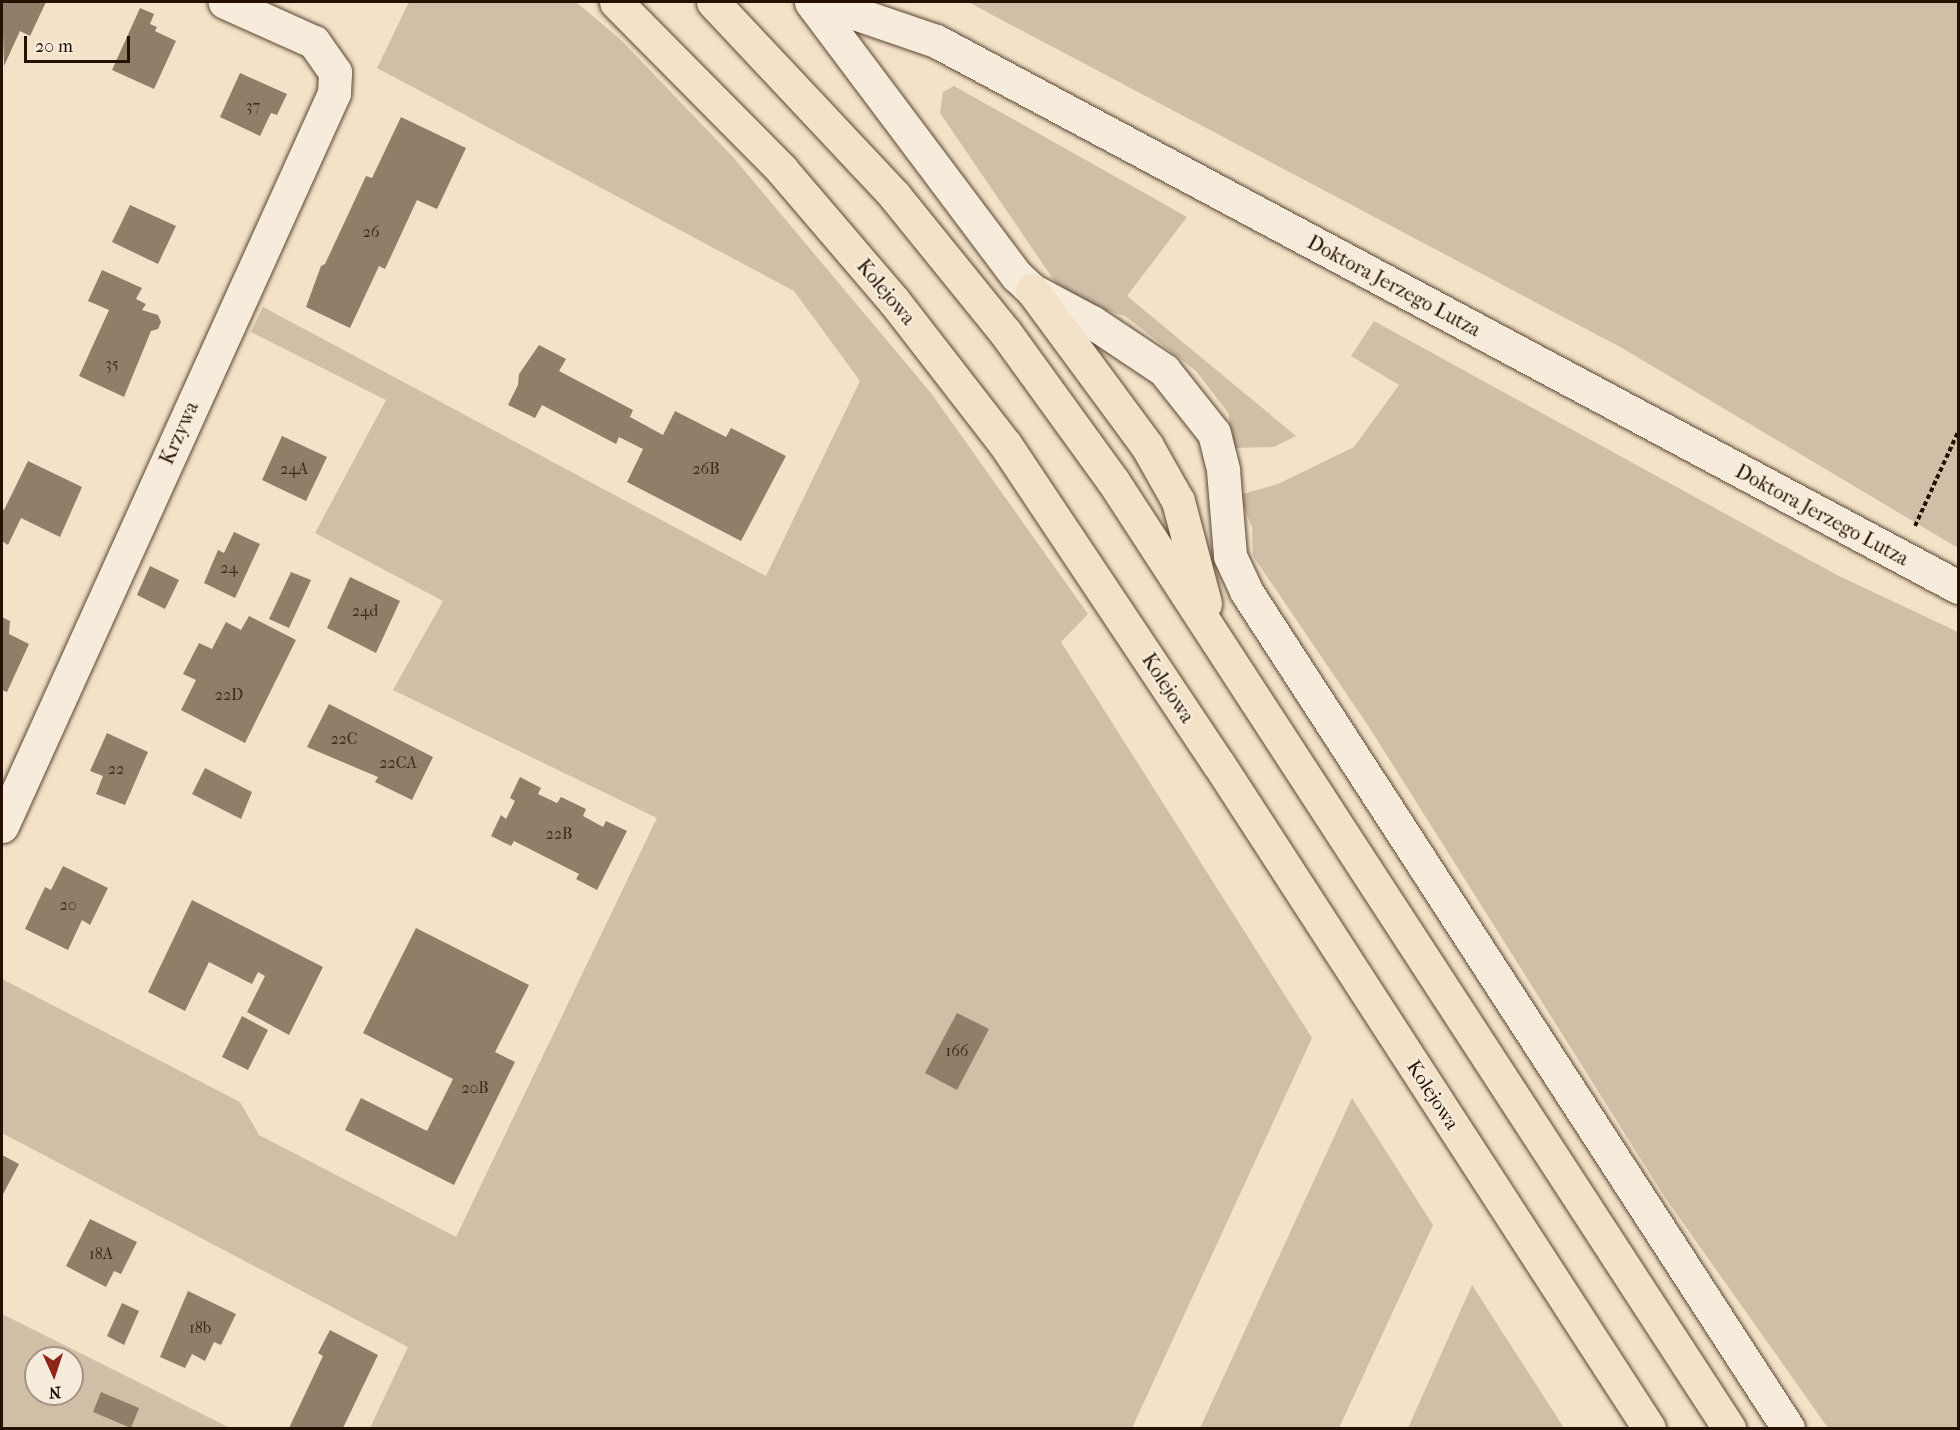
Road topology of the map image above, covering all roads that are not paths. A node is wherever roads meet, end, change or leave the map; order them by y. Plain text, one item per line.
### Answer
1 (225, 2) edge
2 (616, 2) edge
3 (713, 2) edge
4 (811, 2) edge
5 (822, 2) edge
6 (1032, 290) junction
7 (1959, 587) edge
8 (1210, 626) junction
9 (2, 826) edge
10 (1649, 1428) edge
11 (1729, 1428) edge
12 (1788, 1428) edge

1 - 9 street, Krzywa
2 - 10 highway, Kolejowa
3 - 8 highway
4 - 6 street
5 - 7 street, Doktora Jerzego Lutza
6 - 8 highway
6 - 12 street
8 - 11 highway

